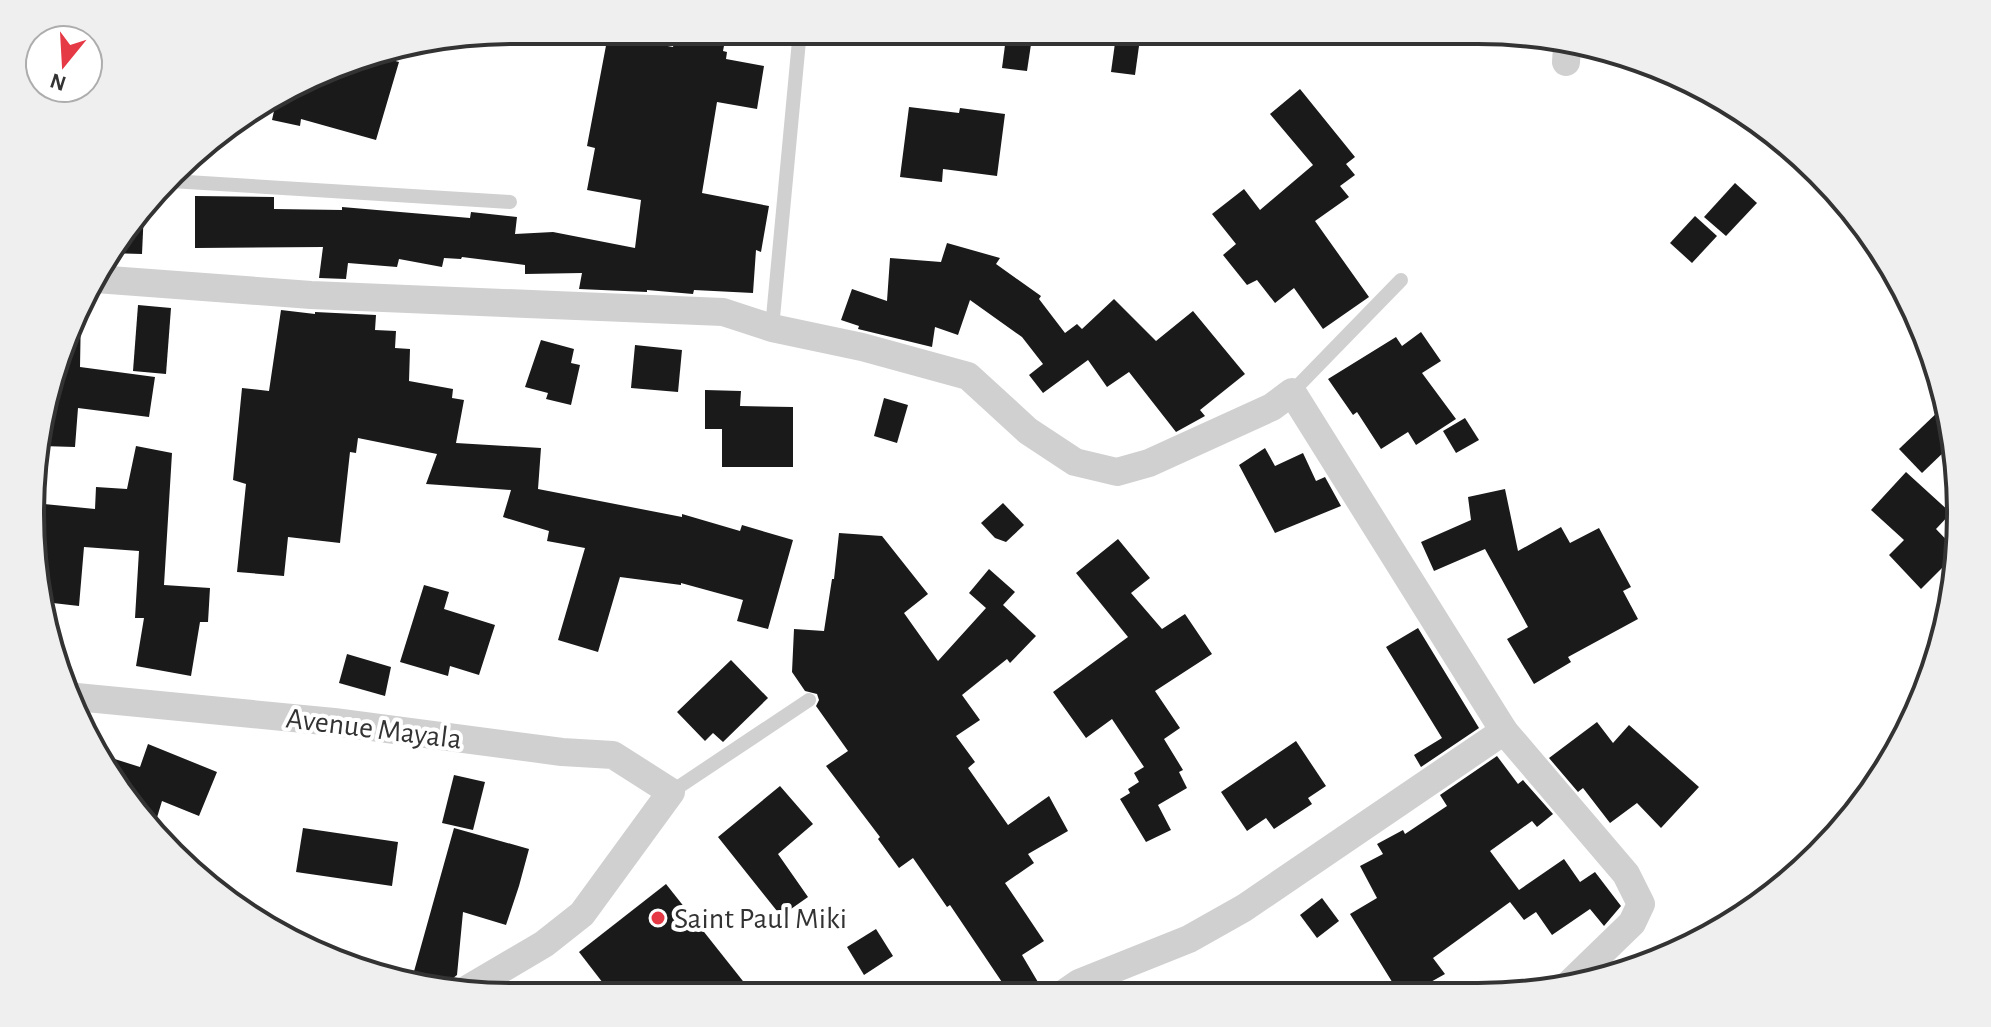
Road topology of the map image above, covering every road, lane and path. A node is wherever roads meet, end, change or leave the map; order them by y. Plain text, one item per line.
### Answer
1 (799, 44) edge
2 (182, 182) edge
3 (510, 202) dead end
4 (107, 280) edge
5 (1401, 280) dead end
6 (772, 328) junction
7 (1292, 392) junction
8 (82, 698) edge
9 (809, 700) dead end
10 (1504, 731) junction
11 (671, 792) junction
12 (1583, 971) edge
13 (480, 982) edge
14 (1079, 983) edge

1 - 6 lane
2 - 3 lane
4 - 6 street
5 - 7 lane
6 - 7 street
7 - 10 street
8 - 11 street, Avenue Mayala
9 - 11 lane
10 - 12 street
10 - 14 street
11 - 13 street

